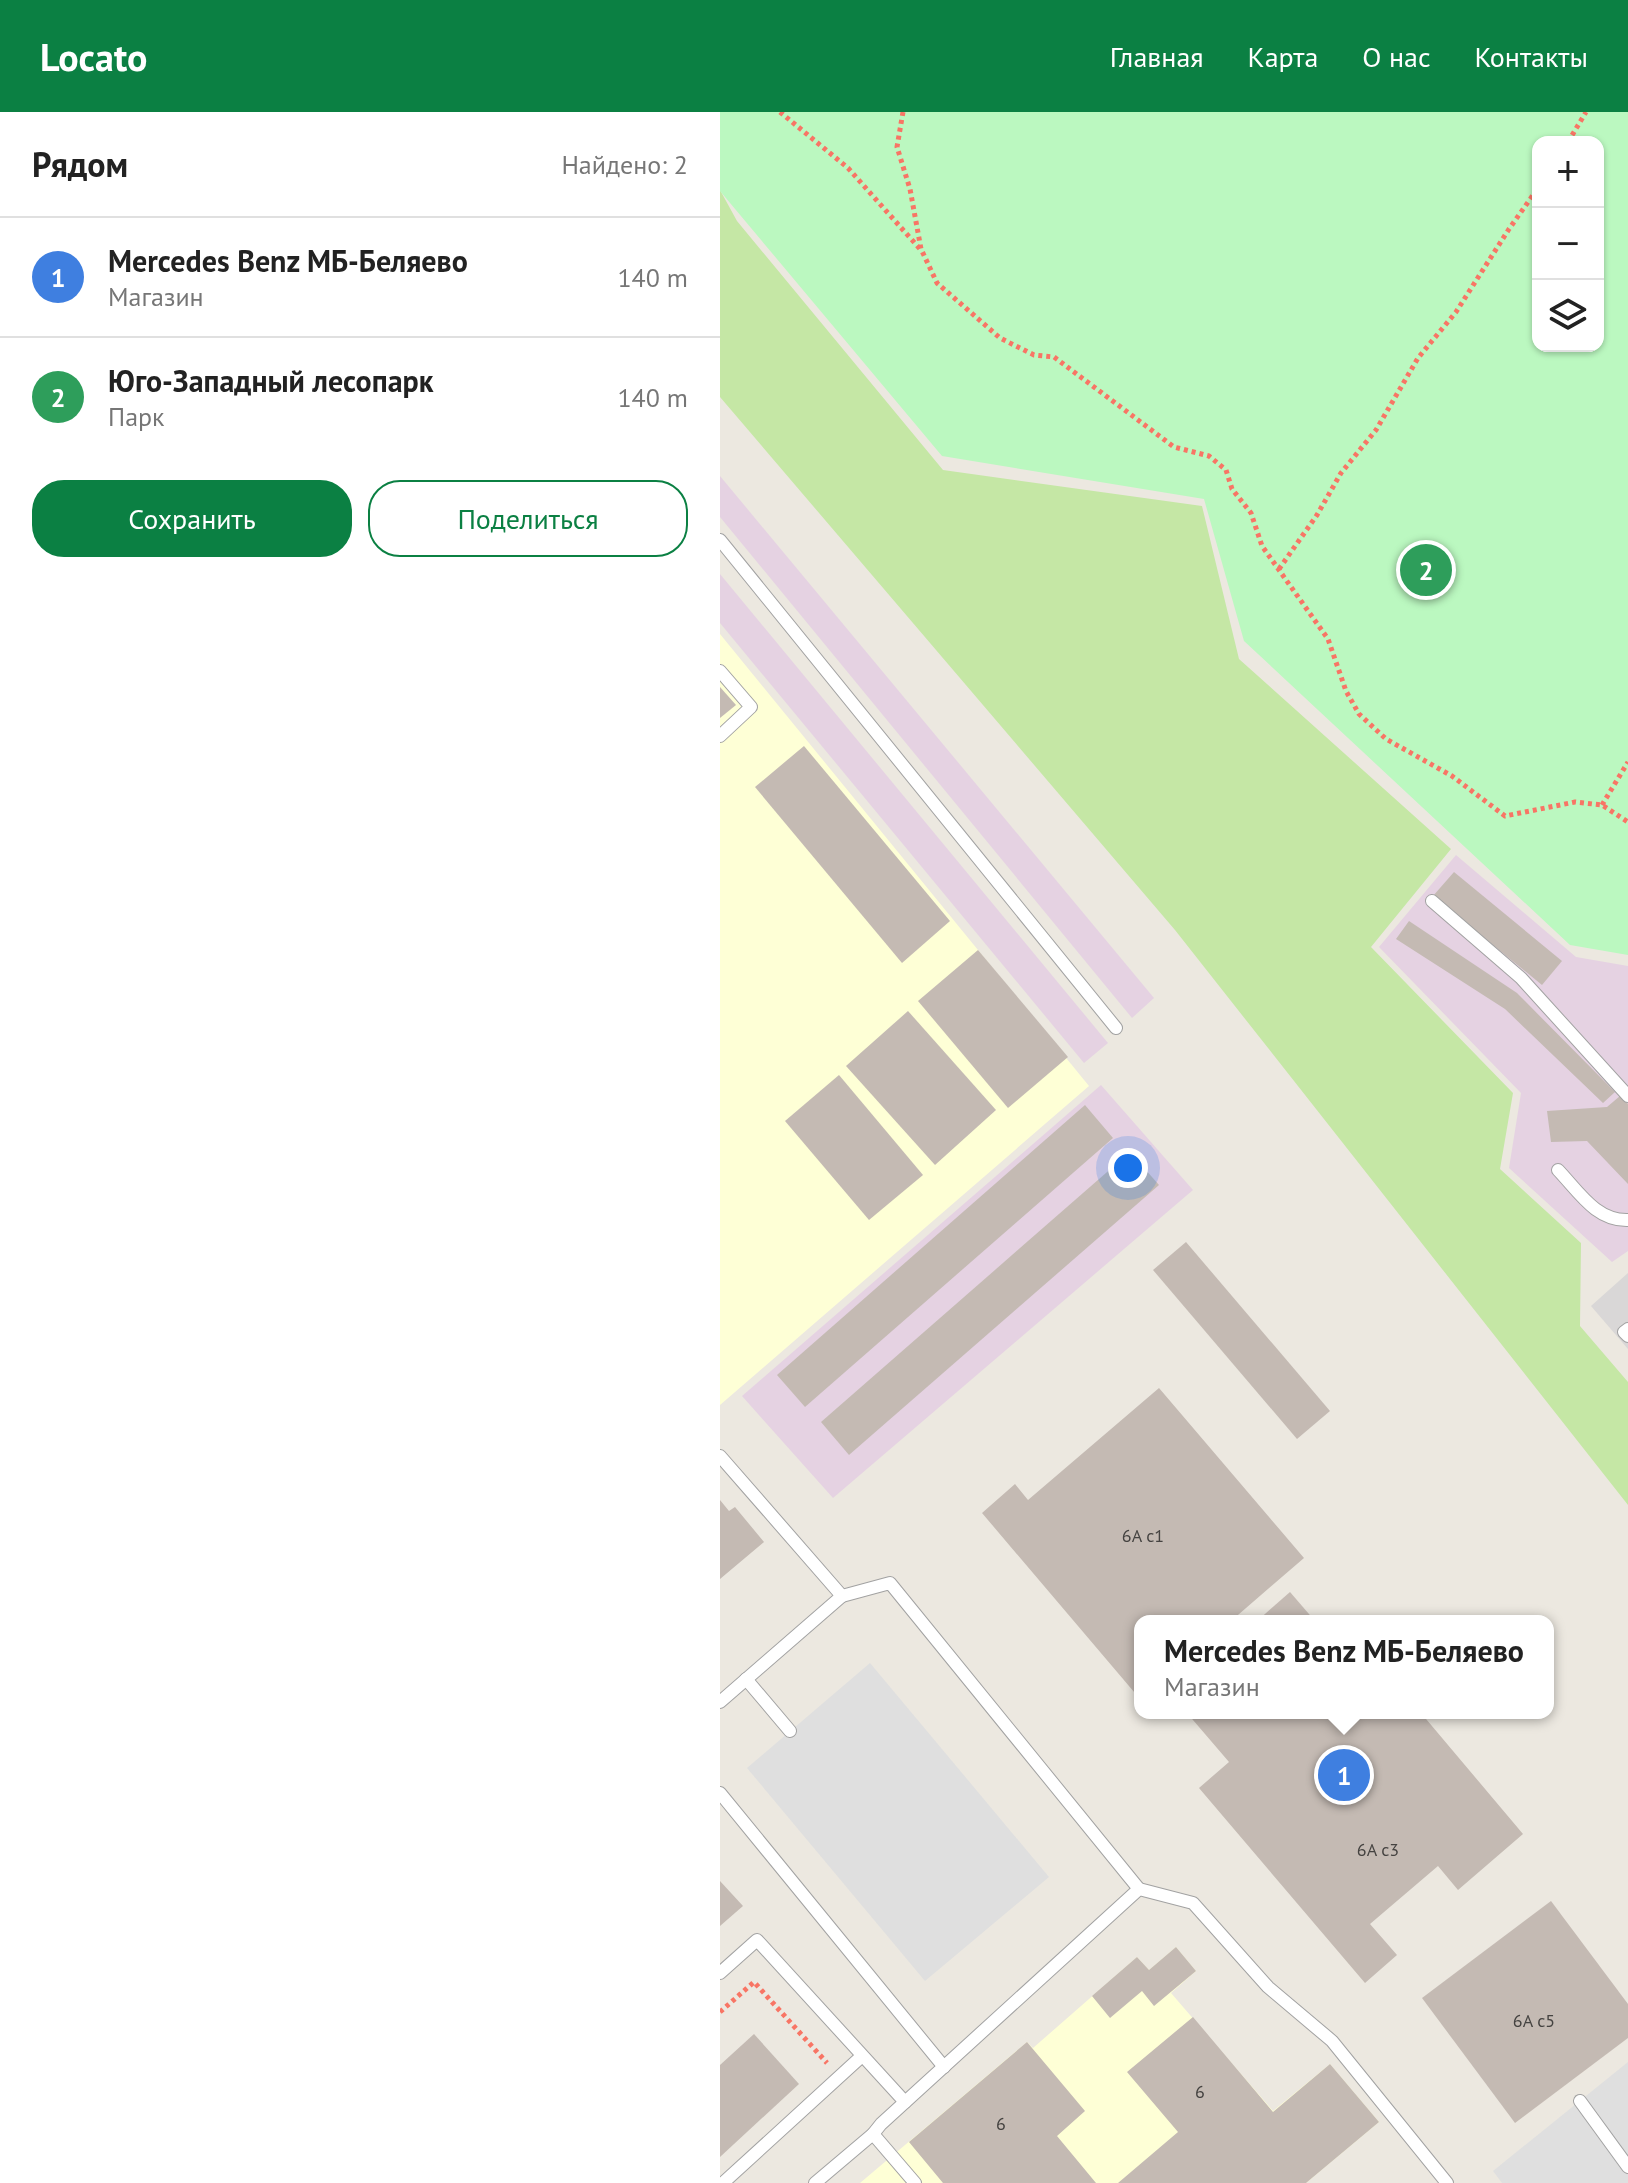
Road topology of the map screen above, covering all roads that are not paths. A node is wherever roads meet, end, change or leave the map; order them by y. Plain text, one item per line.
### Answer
1 (720, 540) edge
2 (720, 671) edge
3 (720, 736) edge
4 (1432, 901) dead end
5 (1116, 1028) dead end
6 (1628, 1096) edge
7 (1558, 1170) dead end
8 (1628, 1220) edge
9 (1628, 1329) edge
10 (1628, 1336) edge
11 (720, 1456) edge
12 (842, 1596) junction
13 (746, 1679) junction
14 (720, 1702) edge
15 (790, 1731) dead end
16 (720, 1793) edge
17 (1139, 1889) junction
18 (720, 1973) edge
19 (862, 2056) junction
20 (944, 2067) junction
21 (1580, 2101) dead end
22 (905, 2102) junction
23 (873, 2134) junction
24 (1628, 2167) edge
25 (723, 2183) edge
26 (815, 2183) edge
27 (915, 2183) edge
28 (1447, 2183) edge

1 - 5 lane
2 - 3 lane
4 - 6 lane
7 - 8 lane
9 - 10 lane
11 - 12 lane
12 - 13 lane
12 - 17 lane
13 - 14 lane
13 - 15 lane
16 - 20 lane
17 - 20 lane
17 - 28 lane
18 - 19 lane
19 - 22 lane
19 - 25 lane
20 - 22 lane
21 - 24 lane
22 - 23 lane
23 - 26 lane
23 - 27 lane

